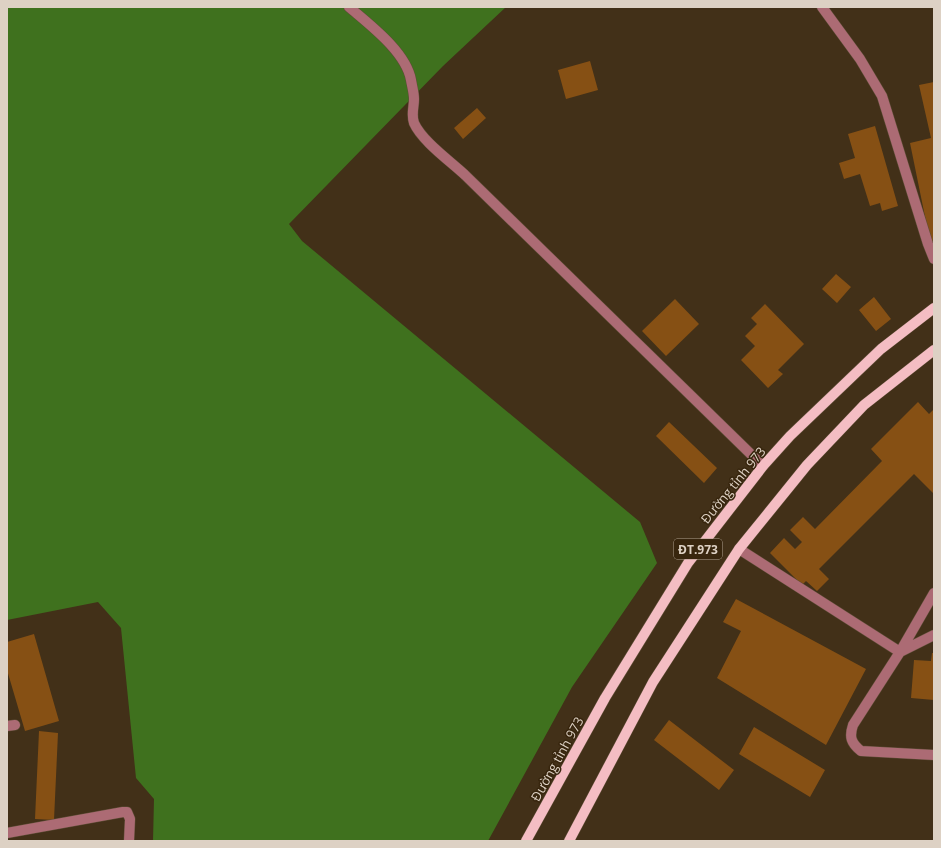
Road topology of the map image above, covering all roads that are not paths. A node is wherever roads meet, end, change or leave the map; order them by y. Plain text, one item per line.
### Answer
1 (349, 7) edge
2 (822, 7) edge
3 (934, 259) edge
4 (934, 308) edge
5 (934, 350) edge
6 (763, 466) junction
7 (740, 549) junction
8 (934, 593) edge
9 (934, 635) edge
10 (900, 652) junction
11 (934, 755) edge
12 (7, 833) edge
13 (129, 841) edge
14 (526, 841) edge
15 (569, 841) edge

1 - 6 street
2 - 3 street
4 - 6 main road, Đường tỉnh 973 / ĐT.973
5 - 7 main road, ĐT.973
6 - 14 main road, Đường tỉnh 973 / ĐT.973
7 - 10 street
7 - 15 main road, ĐT.973
8 - 10 street
9 - 10 street
10 - 11 street
12 - 13 street

